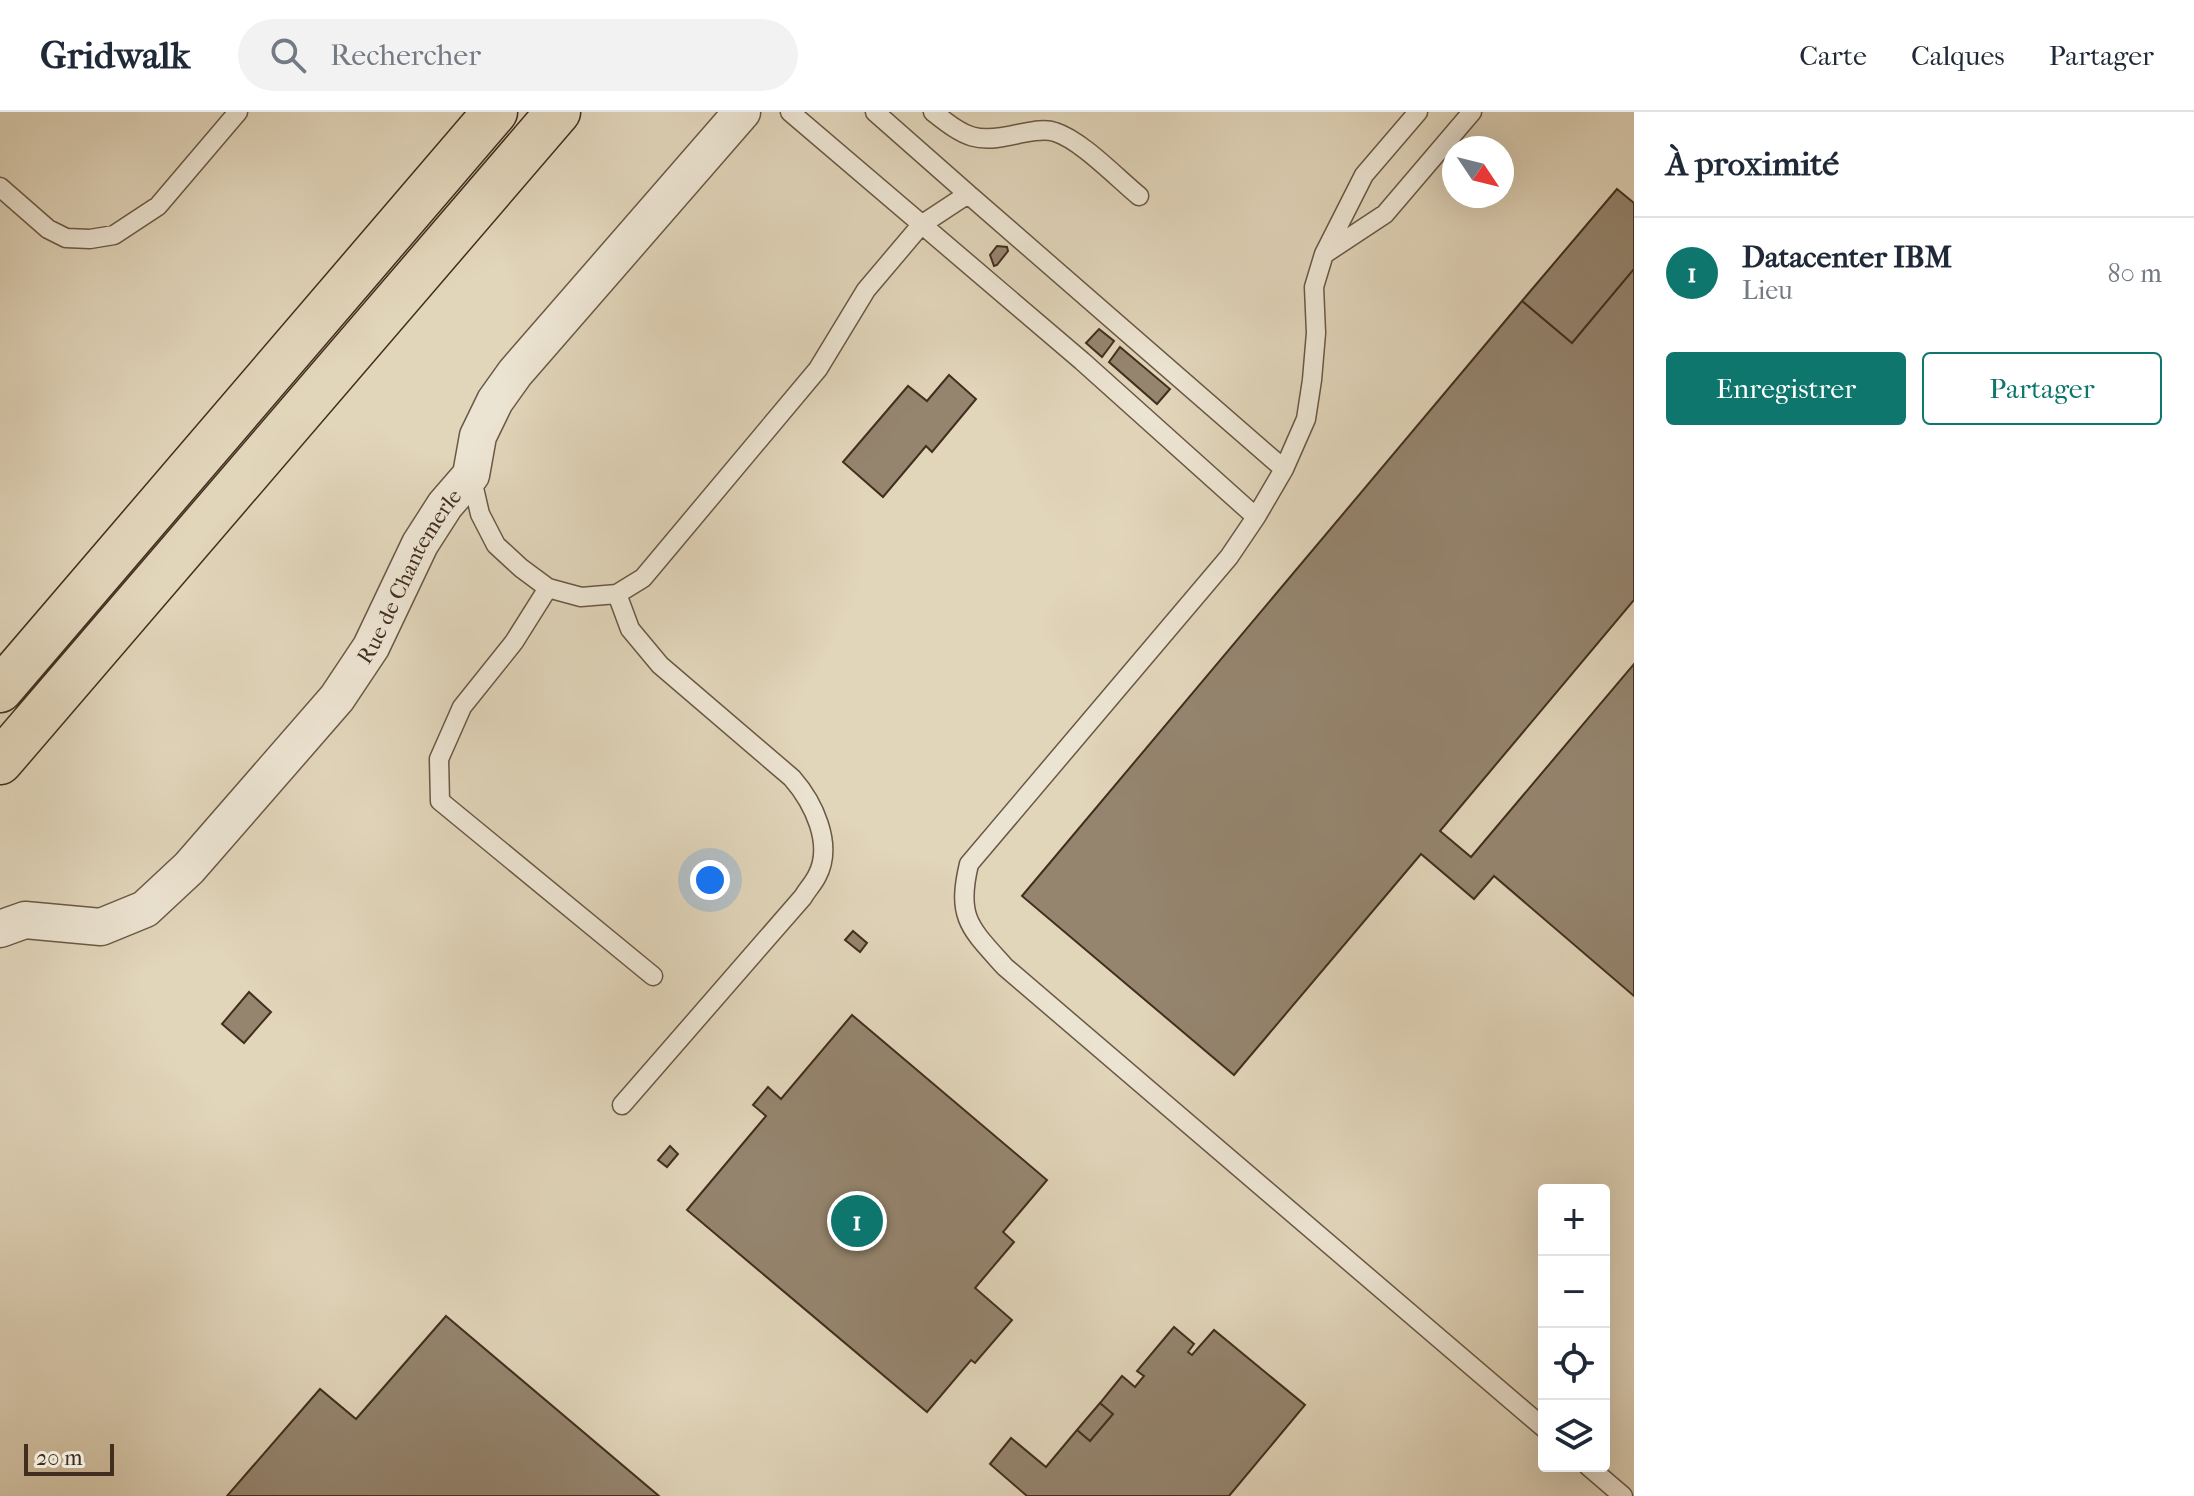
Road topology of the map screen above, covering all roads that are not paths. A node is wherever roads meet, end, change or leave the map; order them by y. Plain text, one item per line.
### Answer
1 (238, 112) edge
2 (495, 112) edge
3 (558, 112) edge
4 (742, 112) edge
5 (790, 112) edge
6 (875, 112) edge
7 (933, 112) edge
8 (1418, 112) edge
9 (1472, 112) edge
10 (0, 187) edge
11 (968, 194) junction
12 (1139, 196) dead end
13 (921, 225) junction
14 (1324, 254) junction
15 (1284, 469) junction
16 (471, 475) junction
17 (1256, 517) junction
18 (548, 588) junction
19 (617, 594) junction
20 (0, 690) edge
21 (0, 762) edge
22 (0, 929) edge
23 (653, 976) dead end
24 (622, 1105) dead end
25 (1538, 1423) edge
26 (1595, 1472) edge
27 (1623, 1496) edge

1 - 10 lane
2 - 20 highway
3 - 21 highway
4 - 16 street, Rue de Chantemerle
5 - 13 lane
6 - 11 lane
7 - 12 lane
8 - 14 lane
9 - 14 lane
11 - 13 lane
11 - 15 lane
13 - 17 lane
13 - 19 lane
14 - 15 lane
15 - 17 lane
16 - 18 lane
16 - 22 street, Rue de Chantemerle
17 - 25 lane
18 - 19 lane
18 - 23 lane
19 - 24 lane
26 - 27 lane

